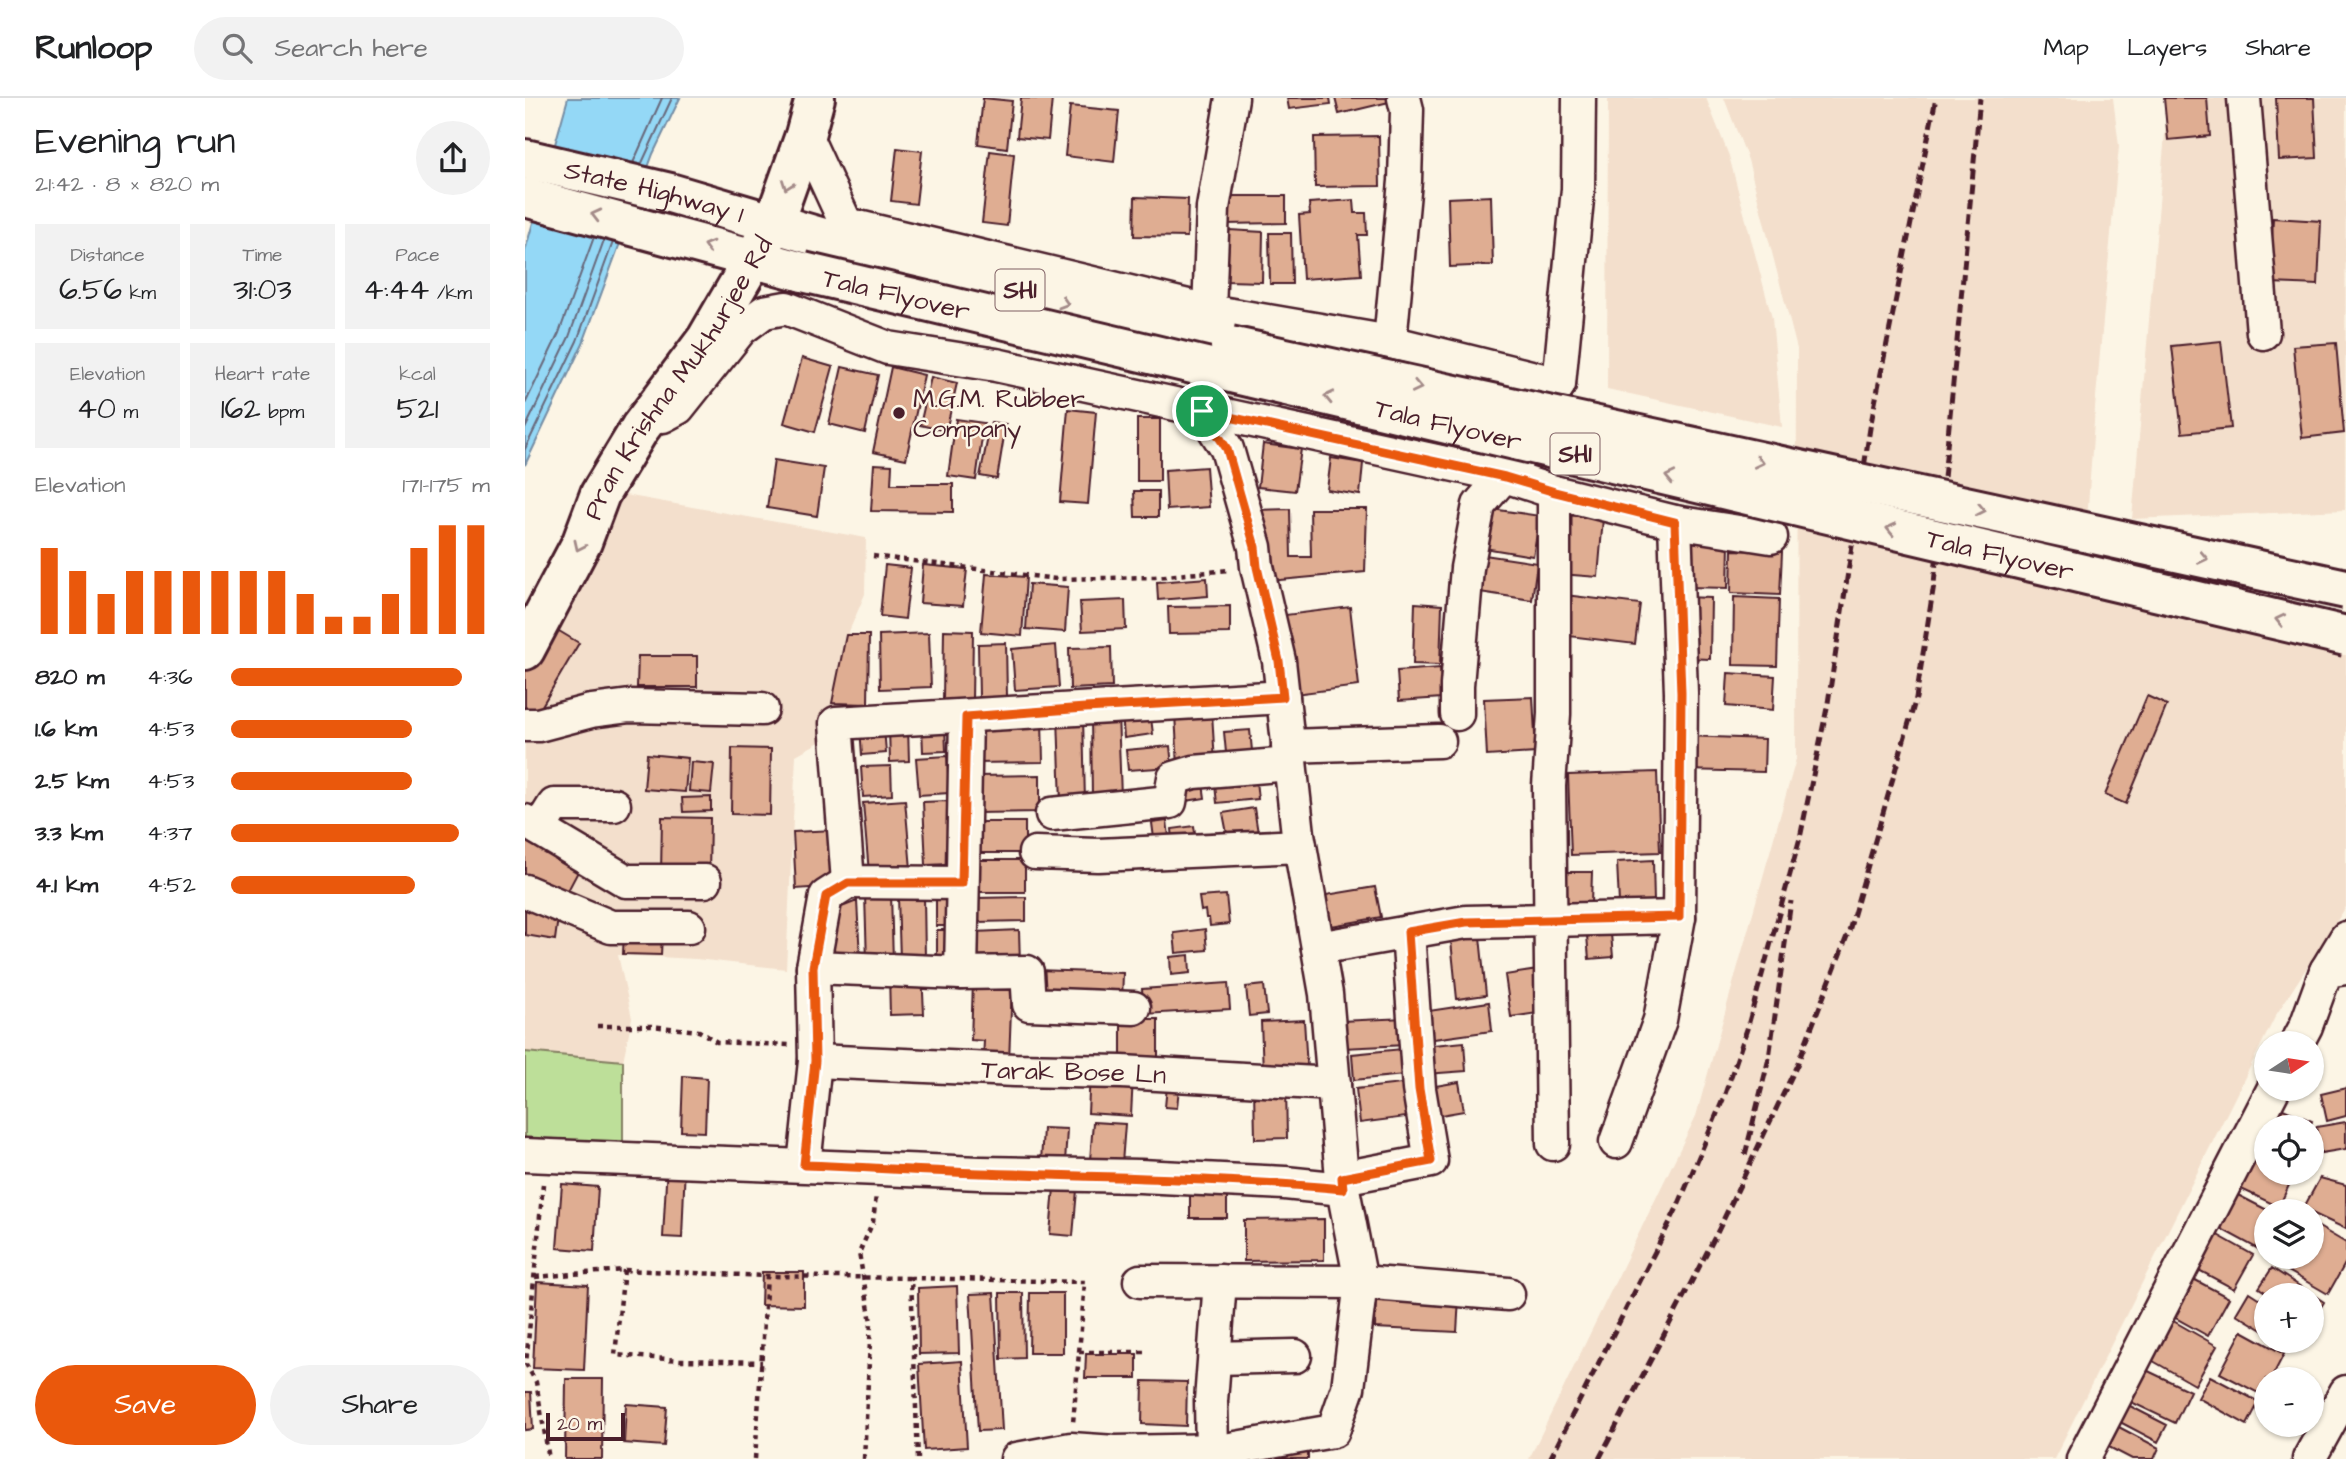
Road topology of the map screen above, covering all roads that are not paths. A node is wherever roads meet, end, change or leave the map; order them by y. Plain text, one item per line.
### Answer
1 (815, 98) edge
2 (1232, 98) edge
3 (1404, 98) edge
4 (1579, 98) edge
5 (2244, 98) edge
6 (805, 135) junction
7 (529, 160) edge
8 (528, 198) edge
9 (795, 244) junction
10 (755, 259) junction
11 (1209, 311) junction
12 (2263, 333) dead end
13 (1390, 342) junction
14 (1559, 383) junction
15 (1202, 411) junction
16 (640, 428) junction
17 (1505, 477) junction
18 (1555, 492) junction
19 (1675, 522) junction
20 (1770, 537) dead end
21 (2346, 589) edge
22 (2346, 636) edge
23 (525, 650) edge
24 (1283, 697) junction
25 (762, 709) dead end
26 (1457, 714) dead end
27 (966, 717) junction
28 (525, 726) edge
29 (1439, 741) dead end
30 (1289, 755) junction
31 (614, 805) dead end
32 (1052, 814) dead end
33 (532, 825) edge
34 (1300, 846) junction
35 (1035, 853) dead end
36 (705, 881) dead end
37 (848, 883) junction
38 (962, 883) junction
39 (525, 891) edge
40 (1679, 917) junction
41 (1551, 920) junction
42 (689, 927) dead end
43 (1408, 932) junction
44 (2346, 938) edge
45 (1318, 948) junction
46 (813, 967) junction
47 (2336, 969) edge
48 (961, 973) junction
49 (1133, 1008) dead end
50 (2303, 1031) edge
51 (815, 1053) junction
52 (1333, 1084) junction
53 (2267, 1101) edge
54 (1616, 1142) dead end
55 (1553, 1144) dead end
56 (535, 1155) edge
57 (804, 1165) junction
58 (1343, 1184) junction
59 (1140, 1280) dead end
60 (1220, 1281) junction
61 (1361, 1282) junction
62 (1508, 1294) dead end
63 (1295, 1356) dead end
64 (1215, 1358) junction
65 (2346, 1392) edge
66 (1330, 1445) edge
67 (1212, 1450) junction
68 (1115, 1456) edge
69 (1017, 1459) edge
70 (2083, 1459) edge
71 (2309, 1459) edge

1 - 6 main road, Pran Krishna Mukhurjee Rd
2 - 11 street
3 - 13 street
4 - 14 street
5 - 12 street
6 -> 9 main road, Pran Krishna Mukhurjee Rd
6 - 11 street
7 - 9 main road, State Highway 1 / SH1
10 -> 8 main road, State Highway 1 / SH1
9 - 10 main road, Tala Flyover / SH1
9 -> 21 main road, Tala Flyover / SH1, bridge
22 -> 9 main road, Tala Flyover / SH1, bridge
10 - 16 main road, Pran Krishna Mukhurjee Rd
11 - 13 street
13 - 14 street
14 - 17 street
15 - 16 street
15 - 17 street
15 - 24 street
16 -> 23 main road, Pran Krishna Mukhurjee Rd
17 - 18 street
17 - 26 street
18 - 19 street
18 - 41 street
19 - 20 street
19 - 40 street
24 - 27 street
24 - 30 street
25 - 28 street
27 - 37 street
27 - 38 street
29 - 30 street
30 - 32 street
30 - 34 street
31 - 33 street
33 - 36 street
34 - 35 street
34 - 45 street
37 - 38 street
37 - 46 street
38 - 48 street
39 - 42 street
40 - 41 street
40 - 54 street
41 - 43 street
41 - 55 street
43 - 45 street
43 - 58 street
44 - 47 street
45 - 52 street
46 - 48 street
46 - 51 street
47 - 50 street
48 - 49 street
51 - 52 street, Tarak Bose Ln
51 - 57 street
52 - 58 street
53 - 70 street
56 - 57 street
57 - 58 street
58 - 61 street
59 - 60 street
60 - 61 street
60 - 64 street
61 - 62 street
61 - 66 street
63 - 64 street
64 - 67 street
65 - 71 street
66 - 67 street
67 - 68 street
68 - 69 street

